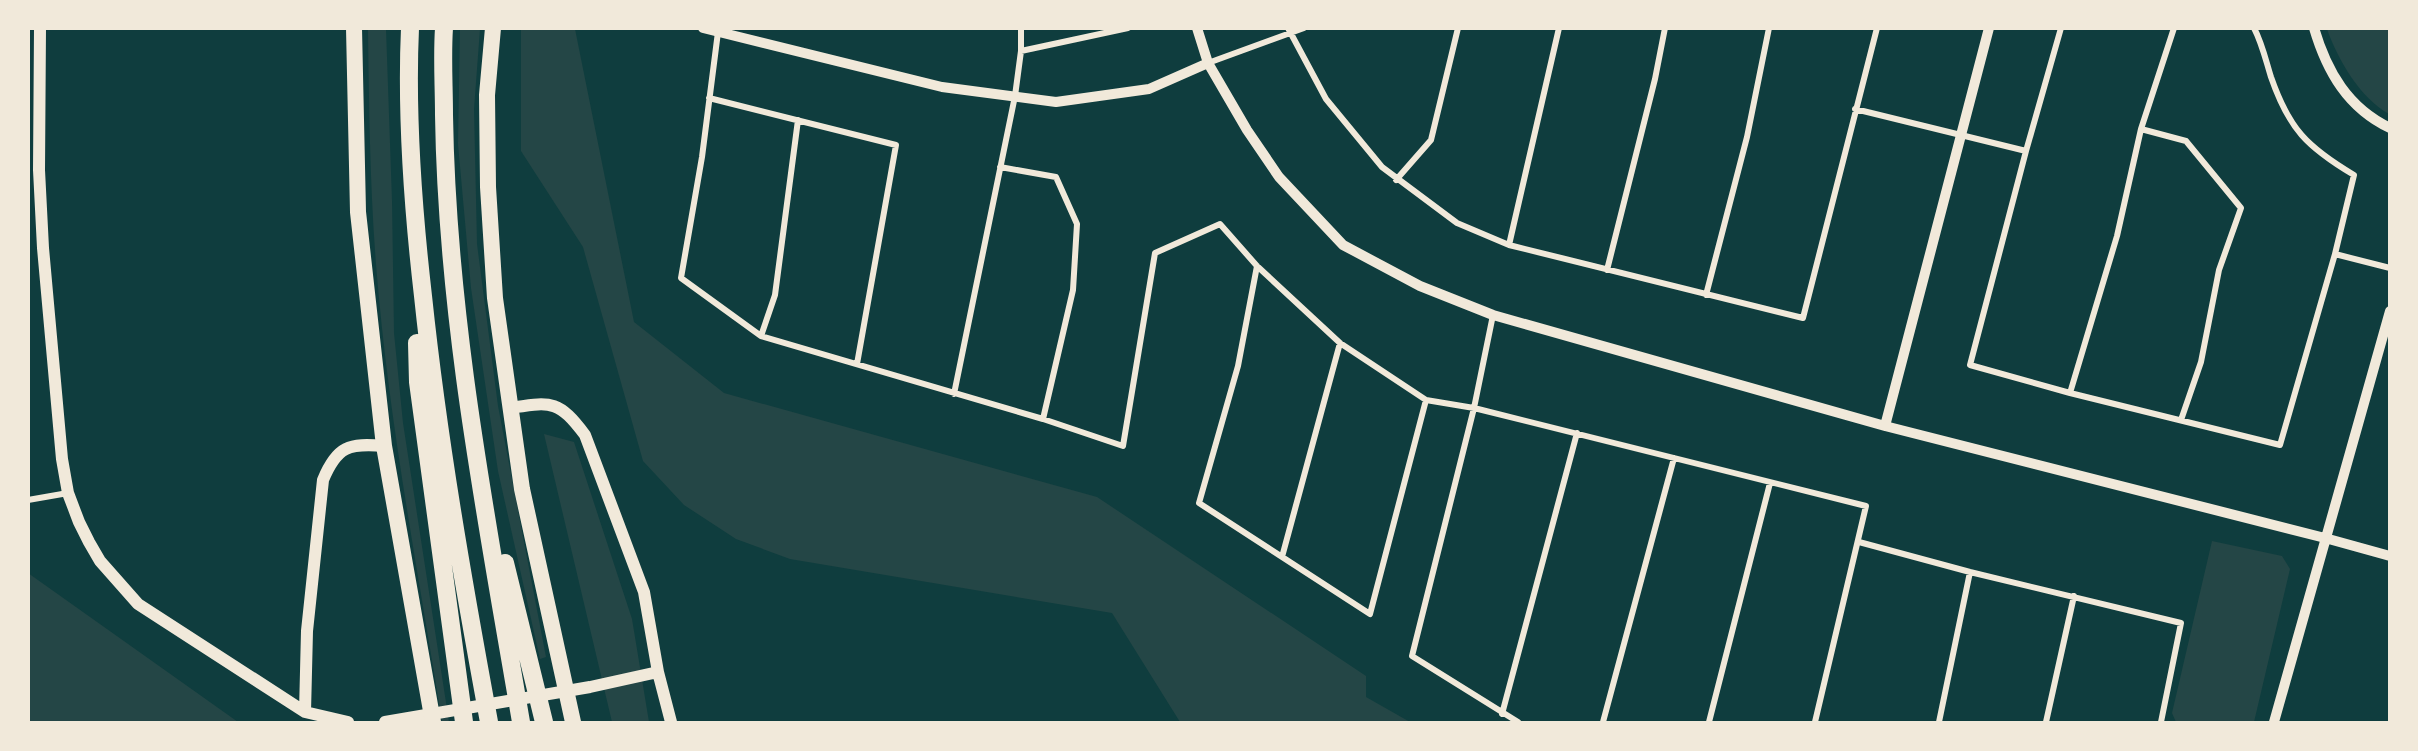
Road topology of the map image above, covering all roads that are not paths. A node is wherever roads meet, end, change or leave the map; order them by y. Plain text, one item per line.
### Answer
1 (40, 28) edge
2 (354, 28) edge
3 (410, 28) edge
4 (444, 28) edge
5 (493, 28) edge
6 (703, 28) edge
7 (1021, 28) edge
8 (1128, 28) edge
9 (1197, 28) edge
10 (1304, 28) edge
11 (1458, 28) edge
12 (1559, 28) edge
13 (1665, 28) edge
14 (1769, 28) edge
15 (1877, 28) edge
16 (1989, 28) edge
17 (2061, 28) edge
18 (2174, 28) edge
19 (2254, 28) edge
20 (2314, 28) edge
21 (1289, 31) edge
22 (718, 32) junction
23 (1021, 51) junction
24 (1208, 63) junction
25 (1015, 96) junction
26 (709, 99) junction
27 (1855, 109) junction
28 (798, 120) junction
29 (2141, 129) junction
30 (2390, 129) edge
31 (1960, 135) junction
32 (2026, 151) junction
33 (1000, 167) junction
34 (1396, 180) junction
35 (412, 201) junction
36 (1509, 245) junction
37 (2335, 254) junction
38 (1257, 266) junction
39 (2390, 268) edge
40 (1608, 270) junction
41 (1706, 295) junction
42 (2390, 312) edge
43 (1493, 315) junction
44 (761, 336) junction
45 (1340, 343) junction
46 (857, 364) junction
47 (2070, 393) junction
48 (954, 394) junction
49 (1426, 400) junction
50 (509, 408) junction
51 (1474, 408) junction
52 (1043, 419) junction
53 (2181, 420) junction
54 (471, 424) junction
55 (1885, 426) junction
56 (1577, 433) junction
57 (384, 446) junction
58 (1674, 458) junction
59 (1770, 483) junction
60 (68, 492) junction
61 (28, 501) edge
62 (2325, 538) junction
63 (1859, 542) junction
64 (2390, 556) edge
65 (1282, 557) junction
66 (1970, 572) junction
67 (2074, 596) junction
68 (658, 672) junction
69 (305, 711) junction
70 (1502, 714) junction
71 (348, 723) edge
72 (385, 723) edge
73 (433, 723) edge
74 (464, 723) edge
75 (489, 723) edge
76 (521, 723) edge
77 (544, 723) edge
78 (573, 723) edge
79 (671, 723) edge
80 (1518, 723) edge
81 (1603, 723) edge
82 (1709, 723) edge
83 (1815, 723) edge
84 (1940, 723) edge
85 (2046, 723) edge
86 (2161, 723) edge
87 (2274, 723) edge

1 - 60 main road
2 - 57 highway
3 - 35 highway
4 - 54 highway
5 - 50 highway
6 - 22 street
7 - 23 street
8 - 23 street
9 - 24 street
10 - 21 street
11 - 34 street
12 - 36 street
13 - 40 street
14 - 41 street
15 - 27 street
16 - 31 street
17 - 32 street
18 - 29 street
19 - 37 street
20 - 30 street
21 - 24 street
21 - 34 street
22 - 25 street
22 - 26 street
23 - 25 street
24 - 25 street
24 - 43 street
25 - 33 street
26 - 28 street
26 - 44 street
27 - 31 street
27 - 41 street
28 - 44 street
28 - 46 street
29 - 47 street
29 - 53 street
31 - 32 street
31 - 55 street
32 - 47 street
33 - 48 street
33 - 52 street
34 - 36 street
35 - 74 highway
35 - 75 highway
36 - 40 street
37 - 39 street
37 - 53 street
38 - 45 street
38 - 52 street
38 - 65 street
40 - 41 street
42 - 62 street
43 - 51 street
43 - 55 street
44 - 46 street
45 - 49 street
45 - 65 street
46 - 48 street
47 - 53 street
48 - 52 street
49 - 51 street
49 - 65 street
50 - 68 main road
50 - 78 highway
51 - 56 street
51 - 70 street
54 - 76 highway
54 - 77 highway
55 - 62 street
56 - 58 street
56 - 70 street
57 - 69 main road
57 - 73 highway
58 - 59 street
58 - 81 street
59 - 63 street
59 - 82 street
60 - 61 street
60 - 69 main road
62 - 64 street
62 - 87 street
63 - 66 street
63 - 83 street
66 - 67 street
66 - 84 street
67 - 85 street
67 - 86 street
68 - 72 main road
68 - 79 main road
69 - 71 main road
70 - 80 street

